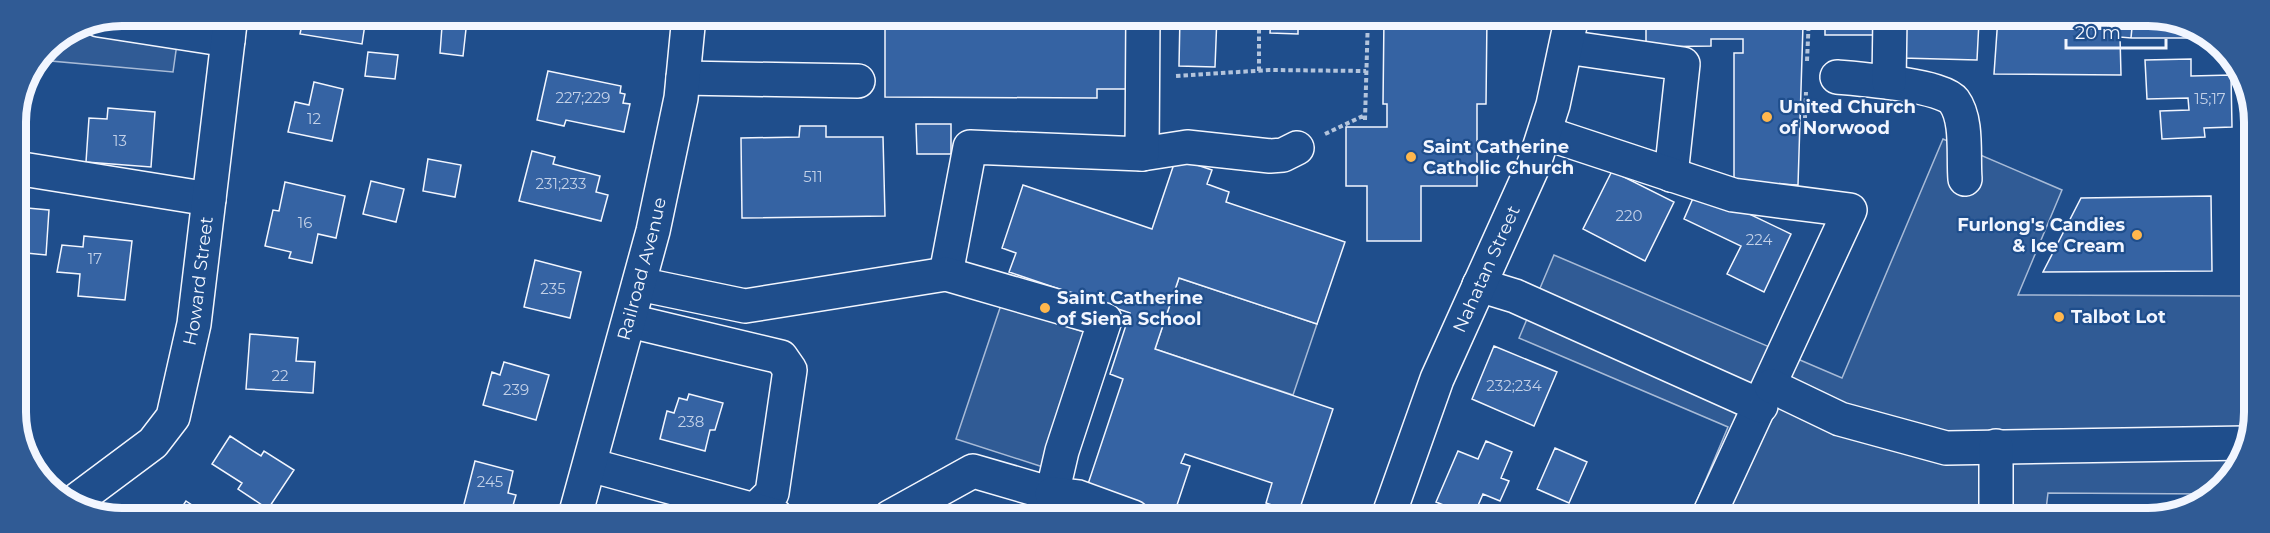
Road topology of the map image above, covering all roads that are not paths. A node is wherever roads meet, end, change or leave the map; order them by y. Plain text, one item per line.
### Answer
1 (196, 26) edge
2 (687, 26) edge
3 (1143, 26) edge
4 (1890, 26) edge
5 (229, 28) edge
6 (1569, 32) edge
7 (1837, 77) dead end
8 (683, 78) junction
9 (858, 81) dead end
10 (1888, 82) junction
11 (1545, 133) junction
12 (1298, 148) road end
13 (1142, 154) junction
14 (26, 170) edge
15 (1671, 175) junction
16 (1965, 179) dead end
17 (209, 199) junction
18 (946, 274) junction
19 (639, 284) junction
20 (1479, 285) junction
21 (630, 321) junction
22 (1766, 396) junction
23 (2239, 443) edge
24 (1995, 446) junction
25 (590, 465) junction
26 (1052, 494) junction
27 (80, 497) edge
28 (1391, 507) edge
29 (1713, 507) edge
30 (1995, 507) edge
31 (577, 508) edge
32 (747, 508) edge
33 (768, 508) edge
34 (907, 508) edge
35 (1107, 508) edge

1 - 5 street
2 - 8 street, Railroad Avenue
3 - 13 street
4 - 10 street
5 - 17 street, Howard Street
6 - 11 street, Nahatan Street
6 - 15 street
7 - 10 street
8 - 9 street
8 - 19 street, Railroad Avenue
10 - 16 street
11 - 15 street
11 - 20 street, Nahatan Street
12 - 13 street
13 - 18 street
14 - 17 street
15 - 22 street
17 - 27 street, Howard Street
18 - 19 street
18 - 26 street
19 - 21 street, Railroad Avenue
20 - 22 street
20 - 28 street, Nahatan Street
21 - 25 street, Railroad Avenue
21 - 33 street
22 - 24 street
22 - 29 street
23 - 24 street
24 - 30 street
25 - 31 street, Railroad Avenue
25 - 32 street
26 - 34 street
26 - 35 street

